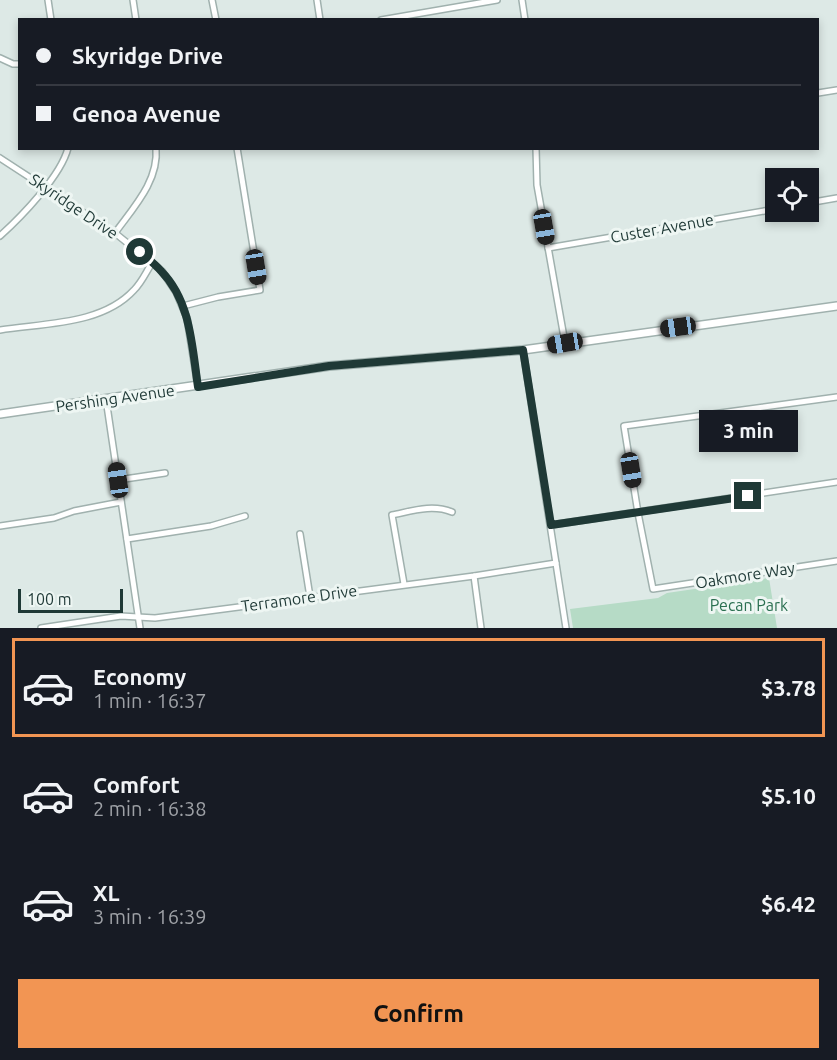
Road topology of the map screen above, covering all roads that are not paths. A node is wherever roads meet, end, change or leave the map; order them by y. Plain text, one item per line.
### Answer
1 (48, 0) edge
2 (133, 0) edge
3 (212, 0) edge
4 (317, 0) edge
5 (497, 0) edge
6 (522, 0) edge
7 (51, 18) edge
8 (136, 18) edge
9 (216, 18) edge
10 (320, 18) edge
11 (393, 18) edge
12 (525, 18) edge
13 (0, 58) edge
14 (18, 64) edge
15 (837, 90) edge
16 (819, 93) edge
17 (67, 150) edge
18 (156, 150) edge
19 (237, 150) edge
20 (536, 150) edge
21 (0, 158) edge
22 (45, 187) junction
23 (837, 198) edge
24 (819, 201) edge
25 (765, 211) edge
26 (115, 233) junction
27 (0, 236) edge
28 (548, 248) junction
29 (152, 263) junction
30 (183, 306) junction
31 (837, 306) edge
32 (0, 330) edge
33 (565, 343) junction
34 (523, 350) junction
35 (198, 387) junction
36 (837, 397) edge
37 (106, 399) junction
38 (0, 414) edge
39 (165, 473) dead end
40 (118, 480) junction
41 (837, 482) edge
42 (121, 502) junction
43 (452, 512) dead end
44 (638, 513) junction
45 (244, 516) dead end
46 (0, 525) edge
47 (551, 525) junction
48 (300, 534) dead end
49 (127, 539) junction
50 (837, 561) edge
51 (556, 563) junction
52 (474, 576) junction
53 (404, 584) junction
54 (310, 597) junction
55 (139, 616) junction
56 (41, 628) edge
57 (140, 628) edge
58 (481, 628) edge
59 (566, 628) edge

1 - 7 street
2 - 8 street
3 - 9 street
4 - 10 street
5 - 11 street
6 - 12 street
13 - 14 street
15 - 16 street
17 - 22 street
18 - 26 street
19 - 30 street
20 - 28 street
21 - 22 street, Skyridge Drive
22 - 26 street, Skyridge Drive
22 - 27 street
23 - 24 street
25 - 28 street, Custer Avenue
26 - 29 street, Skyridge Drive
28 - 33 street
29 - 30 street, Skyridge Drive
29 - 32 street
30 - 35 street, Skyridge Drive
31 - 33 street, Pershing Avenue
33 - 34 street, Pershing Avenue
34 - 35 street, Pershing Avenue
34 - 47 street
35 - 37 street, Pershing Avenue
36 - 44 street
37 - 38 street, Pershing Avenue
37 - 40 street
39 - 40 street
40 - 42 street
41 - 44 street
42 - 46 street
42 - 49 street
43 - 53 street
44 - 47 street
44 - 50 street, Oakmore Way
45 - 49 street
47 - 51 street
48 - 54 street
49 - 55 street
51 - 52 street, Terramore Drive
51 - 59 street
52 - 53 street, Terramore Drive
52 - 58 street
53 - 54 street, Terramore Drive
54 - 55 street, Terramore Drive
55 - 56 street, Terramore Drive
55 - 57 street

